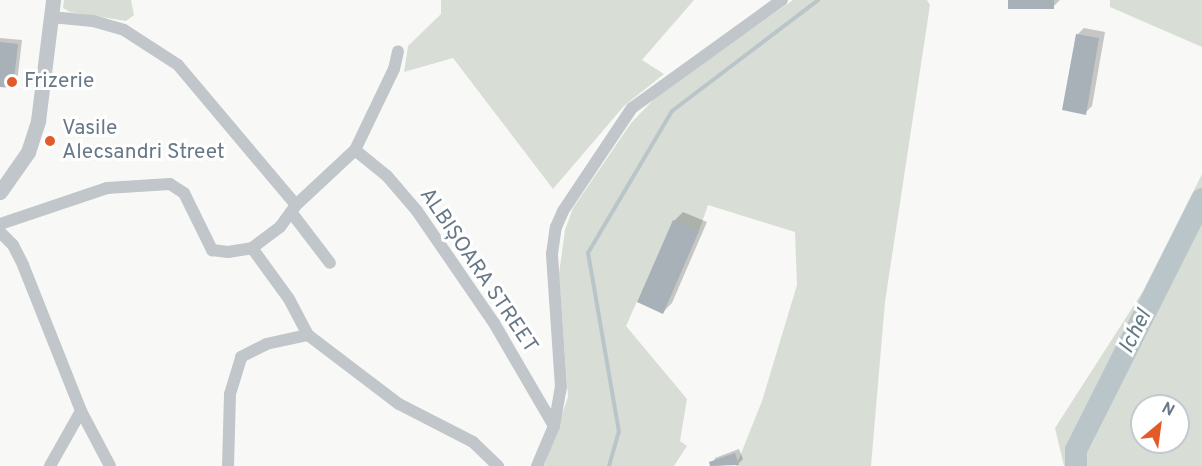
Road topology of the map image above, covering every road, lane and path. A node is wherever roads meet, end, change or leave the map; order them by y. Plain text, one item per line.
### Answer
1 (53, 0) edge
2 (782, 0) edge
3 (51, 17) junction
4 (398, 51) dead end
5 (355, 150) junction
6 (0, 192) edge
7 (294, 208) junction
8 (0, 224) edge
9 (0, 232) edge
10 (252, 248) junction
11 (330, 263) dead end
12 (308, 335) junction
13 (81, 411) junction
14 (554, 426) junction
15 (51, 466) edge
16 (110, 466) edge
17 (228, 466) edge
18 (498, 466) edge
19 (537, 466) edge

1 - 3 street
2 - 14 street
3 - 6 street
3 - 7 street
4 - 5 street
5 - 7 street
5 - 14 street, ALBIȘOARA STREET
7 - 10 street
7 - 11 street
8 - 10 street
9 - 13 street
10 - 12 street
12 - 17 street
12 - 18 street
13 - 15 street
13 - 16 street
14 - 19 street

